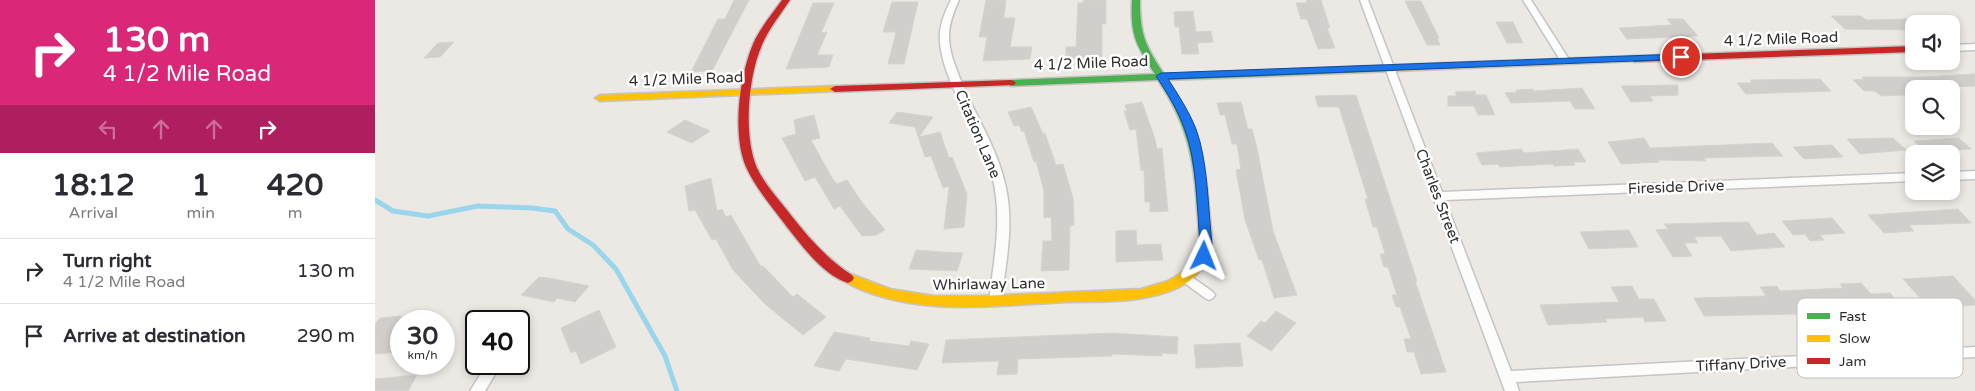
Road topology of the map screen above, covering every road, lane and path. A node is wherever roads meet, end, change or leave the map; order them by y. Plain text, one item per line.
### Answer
1 (786, 0) edge
2 (955, 0) edge
3 (1136, 0) edge
4 (1364, 0) edge
5 (1527, 0) edge
6 (1975, 47) edge
7 (1960, 48) edge
8 (1905, 49) edge
9 (1565, 61) junction
10 (1389, 67) junction
11 (1161, 76) junction
12 (957, 84) junction
13 (748, 91) junction
14 (600, 98) dead end
15 (1975, 175) edge
16 (1960, 176) edge
17 (1905, 177) edge
18 (1438, 196) junction
19 (1186, 278) junction
20 (1209, 295) dead end
21 (995, 301) junction
22 (1797, 362) edge
23 (487, 375) edge
24 (1507, 377) junction
25 (477, 391) edge
26 (1512, 391) edge

1 - 13 street, Whirlaway Lane
2 - 12 street, Citation Lane
3 - 11 street
4 - 10 street, Charles Street
5 - 9 street
6 - 7 street
8 - 9 street, 4 1/2 Mile Road
9 - 10 street, 4 1/2 Mile Road
10 - 11 street, 4 1/2 Mile Road
10 - 18 street, Charles Street
11 - 12 street, 4 1/2 Mile Road
11 - 19 street
12 - 13 street, 4 1/2 Mile Road
12 - 21 street, Citation Lane
13 - 14 street, 4 1/2 Mile Road
13 - 21 street, Whirlaway Lane
15 - 16 street
17 - 18 street, Fireside Drive
18 - 24 street, Charles Street
19 - 20 street
19 - 21 street, Whirlaway Lane
22 - 24 street, Tiffany Drive
23 - 25 street
24 - 26 street, Charles Street

